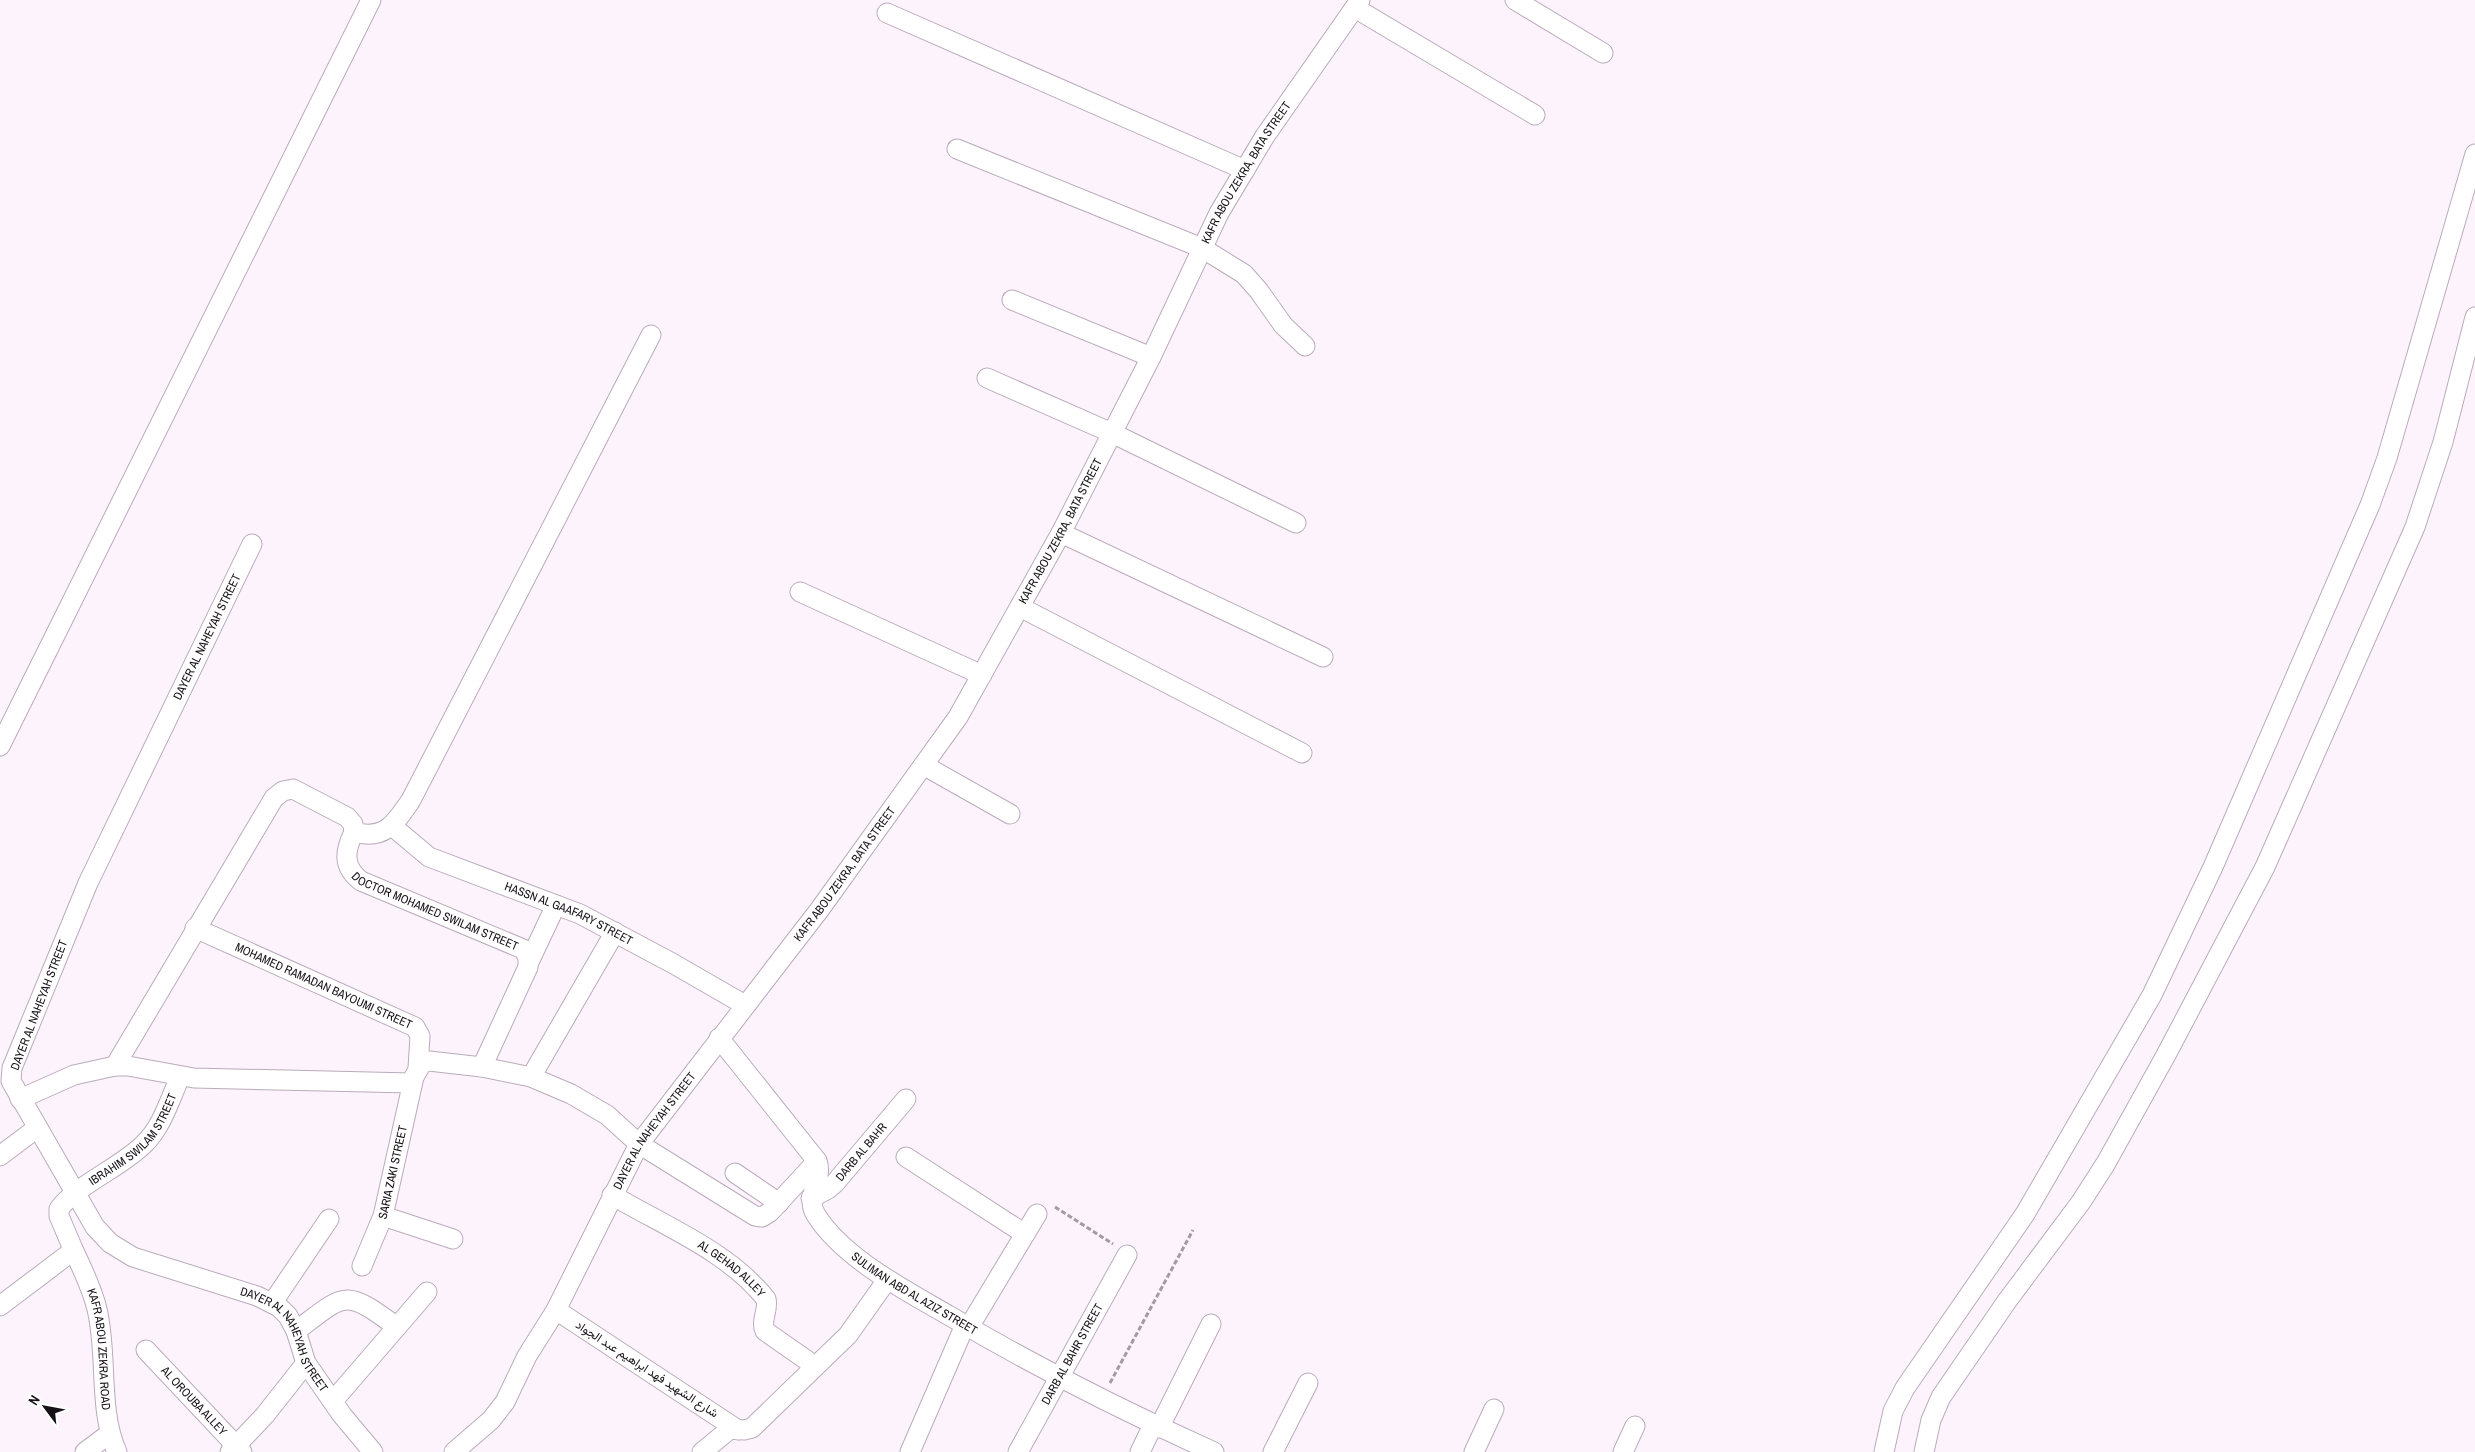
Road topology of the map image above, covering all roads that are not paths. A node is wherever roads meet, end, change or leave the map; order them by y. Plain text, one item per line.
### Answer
1 (371, 0) edge
2 (1515, 0) edge
3 (1358, 4) edge
4 (887, 13) dead end
5 (1604, 54) dead end
6 (1535, 115) dead end
7 (958, 149) dead end
8 (2475, 154) edge
9 (1245, 170) junction
10 (1202, 248) junction
11 (1012, 300) dead end
12 (2475, 317) edge
13 (651, 335) dead end
14 (1305, 346) dead end
15 (1151, 357) junction
16 (987, 378) dead end
17 (1112, 434) junction
18 (1296, 523) dead end
19 (1062, 533) junction
20 (252, 544) dead end
21 (800, 592) dead end
22 (1020, 606) junction
23 (1323, 657) dead end
24 (982, 675) junction
25 (0, 746) edge
26 (1302, 753) dead end
27 (925, 766) junction
28 (1010, 814) dead end
29 (392, 826) junction
30 (354, 832) junction
31 (556, 905) junction
32 (195, 928) junction
33 (615, 932) junction
34 (529, 962) junction
35 (744, 1005) junction
36 (719, 1038) junction
37 (114, 1066) junction
38 (482, 1067) junction
39 (415, 1076) junction
40 (180, 1077) junction
41 (531, 1077) junction
42 (6, 1081) edge
43 (20, 1099) junction
44 (906, 1099) dead end
45 (37, 1128) junction
46 (639, 1144) junction
47 (0, 1156) edge
48 (906, 1157) dead end
49 (817, 1161) junction
50 (735, 1173) dead end
51 (75, 1195) junction
52 (612, 1195) junction
53 (811, 1198) junction
54 (779, 1203) junction
55 (1038, 1214) road end
56 (383, 1216) junction
57 (329, 1219) dead end
58 (1025, 1234) junction
59 (452, 1239) dead end
60 (73, 1249) junction
61 (1127, 1255) road end
62 (362, 1266) dead end
63 (887, 1280) junction
64 (427, 1292) dead end
65 (273, 1302) junction
66 (0, 1306) edge
67 (556, 1310) junction
68 (1211, 1324) dead end
69 (967, 1326) junction
70 (397, 1327) junction
71 (296, 1331) junction
72 (146, 1350) dead end
73 (306, 1363) junction
74 (814, 1366) junction
75 (1058, 1378) junction
76 (1308, 1383) dead end
77 (333, 1401) junction
78 (1494, 1409) dead end
79 (1156, 1426) junction
80 (1635, 1426) dead end
81 (738, 1430) junction
82 (109, 1434) junction
83 (236, 1450) edge
84 (85, 1452) edge
85 (117, 1452) edge
86 (373, 1452) edge
87 (454, 1452) edge
88 (702, 1452) edge
89 (910, 1452) edge
90 (1018, 1452) edge
91 (1140, 1452) edge
92 (1214, 1452) edge
93 (1273, 1452) edge
94 (1474, 1452) edge
95 (1623, 1452) edge
96 (1884, 1452) edge
97 (1924, 1452) edge

1 - 25 street
2 - 5 street
3 - 6 street
3 - 9 street, KAFR ABOU ZEKRA, BATA STREET
4 - 9 street
7 - 10 street
8 - 96 street
9 - 10 street, KAFR ABOU ZEKRA, BATA STREET
10 - 14 street
10 - 15 street, KAFR ABOU ZEKRA, BATA STREET
11 - 15 street
12 - 97 street
13 - 29 street
15 - 17 street, KAFR ABOU ZEKRA, BATA STREET
16 - 17 street
17 - 18 street
17 - 19 street, KAFR ABOU ZEKRA, BATA STREET
19 - 22 street, KAFR ABOU ZEKRA, BATA STREET
19 - 23 street
20 - 42 street, DAYER AL NAHEYAH STREET
21 - 24 street
22 - 24 street, KAFR ABOU ZEKRA, BATA STREET
22 - 26 street
24 - 27 street, KAFR ABOU ZEKRA, BATA STREET
27 - 28 street
27 - 35 street, KAFR ABOU ZEKRA, BATA STREET
29 - 30 street
29 - 31 street, HASSN AL GAAFARY STREET
30 - 32 street
30 - 34 street, DOCTOR MOHAMED SWILAM STREET
31 - 33 street, HASSN AL GAAFARY STREET
31 - 34 street
32 - 37 street
32 - 39 street, MOHAMED RAMADAN BAYOUMI STREET
33 - 35 street, HASSN AL GAAFARY STREET
33 - 41 street
34 - 38 street, DOCTOR MOHAMED SWILAM STREET
35 - 36 street, KAFR ABOU ZEKRA, BATA STREET
36 - 46 street, DAYER AL NAHEYAH STREET
36 - 49 street
37 - 40 street
37 - 43 street
38 - 39 street
38 - 41 street
39 - 40 street
39 - 56 street, SARIA ZAKI STREET
40 - 51 street, IBRAHIM SWILAM STREET
41 - 46 street
42 - 43 street, DAYER AL NAHEYAH STREET
43 - 45 street, DAYER AL NAHEYAH STREET
44 - 53 street, DARB AL BAHR
45 - 47 street
45 - 51 street, DAYER AL NAHEYAH STREET
46 - 52 street, DAYER AL NAHEYAH STREET
46 - 54 street
48 - 58 street
49 - 53 street
49 - 54 street
50 - 54 street
51 - 60 street, IBRAHIM SWILAM STREET
51 - 65 street, DAYER AL NAHEYAH STREET
52 - 67 street, DAYER AL NAHEYAH STREET
52 - 74 street, AL GEHAD ALLEY
53 - 63 street, SULIMAN ABD AL AZIZ STREET
55 - 58 street
56 - 59 street
56 - 62 street, SARIA ZAKI STREET
57 - 65 street
58 - 69 street
60 - 66 street
60 - 82 street, KAFR ABOU ZEKRA ROAD
61 - 75 street, DARB AL BAHR STREET
63 - 69 street, SULIMAN ABD AL AZIZ STREET
63 - 74 street
64 - 70 street
65 - 71 street, DAYER AL NAHEYAH STREET
67 - 81 street, شارع الشهيد فهد ابراهيم عبد الجواد
67 - 87 street, DAYER AL NAHEYAH STREET
68 - 79 street
69 - 75 street, SULIMAN ABD AL AZIZ STREET
69 - 89 street
70 - 71 street
70 - 77 street
71 - 73 street, DAYER AL NAHEYAH STREET
72 - 83 street, AL OROUBA ALLEY
73 - 77 street, DAYER AL NAHEYAH STREET
73 - 83 street
74 - 81 street
75 - 79 street, SULIMAN ABD AL AZIZ STREET
75 - 90 street, DARB AL BAHR STREET
76 - 93 street
77 - 86 street, DAYER AL NAHEYAH STREET
78 - 94 street
79 - 91 street
79 - 92 street, SULIMAN ABD AL AZIZ STREET
80 - 95 street
81 - 88 street
82 - 84 street
82 - 85 street, KAFR ABOU ZEKRA ROAD

